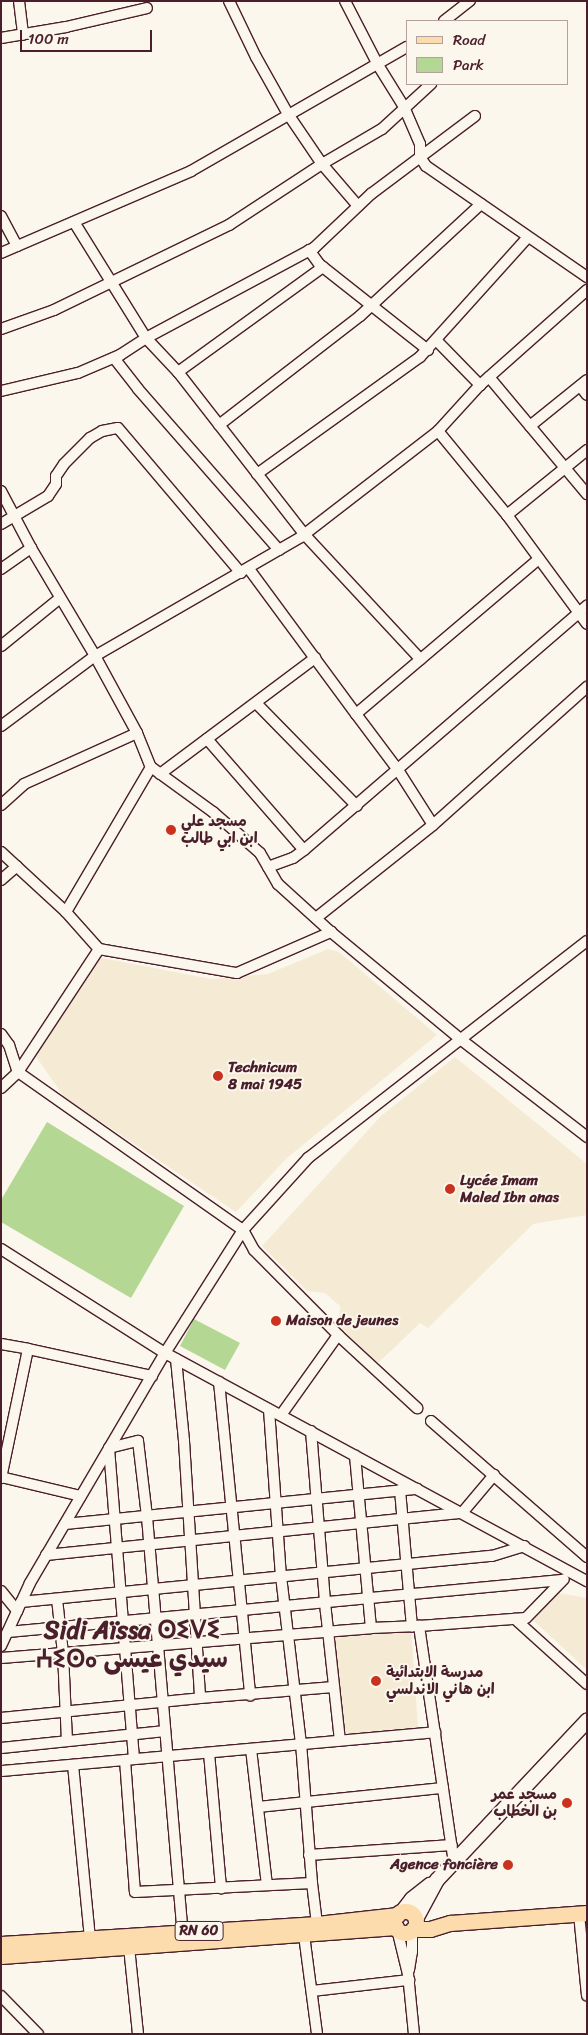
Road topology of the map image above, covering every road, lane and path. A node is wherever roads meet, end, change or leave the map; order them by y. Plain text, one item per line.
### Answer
1 (19, 1) edge
2 (229, 1) edge
3 (345, 1) edge
4 (470, 1) edge
5 (147, 8) dead end
6 (445, 20) edge
7 (23, 35) junction
8 (1, 38) edge
9 (406, 48) edge
10 (378, 65) junction
11 (429, 85) edge
12 (404, 107) junction
13 (288, 114) junction
14 (475, 116) dead end
15 (420, 157) junction
16 (322, 164) junction
17 (481, 204) junction
18 (358, 206) junction
19 (1, 216) edge
20 (74, 222) junction
21 (528, 237) junction
22 (17, 246) junction
23 (309, 250) junction
24 (1, 253) edge
25 (323, 267) junction
26 (587, 277) edge
27 (111, 284) junction
28 (587, 290) edge
29 (371, 306) junction
30 (1, 329) edge
31 (146, 338) junction
32 (437, 341) junction
33 (428, 350) junction
34 (114, 358) junction
35 (178, 372) junction
36 (489, 378) junction
37 (480, 385) junction
38 (584, 387) edge
39 (1, 391) edge
40 (219, 425) junction
41 (530, 426) junction
42 (438, 431) junction
43 (587, 450) edge
44 (565, 468) junction
45 (257, 474) junction
46 (1, 491) edge
47 (587, 494) edge
48 (507, 515) junction
49 (14, 516) junction
50 (1, 524) edge
51 (304, 534) junction
52 (31, 548) junction
53 (279, 550) junction
54 (539, 559) junction
55 (1, 569) edge
56 (245, 571) junction
57 (60, 598) junction
58 (583, 610) edge
59 (587, 624) edge
60 (1, 646) edge
61 (95, 656) junction
62 (315, 658) junction
63 (420, 659) junction
64 (587, 687) edge
65 (256, 703) junction
66 (356, 714) junction
67 (1, 726) edge
68 (137, 733) junction
69 (207, 739) junction
70 (151, 767) junction
71 (398, 770) junction
72 (160, 774) junction
73 (1, 805) edge
74 (357, 806) junction
75 (433, 825) junction
76 (304, 850) junction
77 (1, 852) edge
78 (18, 866) junction
79 (268, 867) junction
80 (1, 880) edge
81 (66, 912) junction
82 (316, 918) junction
83 (332, 932) junction
84 (587, 941) edge
85 (99, 948) junction
86 (1, 1034) edge
87 (459, 1038) junction
88 (18, 1072) junction
89 (1, 1088) edge
90 (587, 1137) edge
91 (243, 1230) junction
92 (1, 1250) edge
93 (338, 1335) junction
94 (1, 1344) edge
95 (28, 1349) junction
96 (165, 1353) junction
97 (176, 1359) junction
98 (152, 1376) junction
99 (219, 1382) junction
100 (416, 1408) dead end
101 (269, 1409) junction
102 (281, 1415) junction
103 (431, 1421) dead end
104 (311, 1432) junction
105 (109, 1448) junction
106 (355, 1456) junction
107 (494, 1476) junction
108 (1, 1477) edge
109 (417, 1489) junction
110 (400, 1490) junction
111 (359, 1494) junction
112 (81, 1496) junction
113 (317, 1500) junction
114 (276, 1504) junction
115 (232, 1509) junction
116 (187, 1513) junction
117 (462, 1513) junction
118 (147, 1517) junction
119 (116, 1520) junction
120 (403, 1520) junction
121 (65, 1524) junction
122 (362, 1524) junction
123 (319, 1528) junction
124 (278, 1532) junction
125 (235, 1537) junction
126 (190, 1541) junction
127 (149, 1545) junction
128 (524, 1546) junction
129 (118, 1548) junction
130 (46, 1555) junction
131 (587, 1557) edge
132 (407, 1563) junction
133 (366, 1567) junction
134 (322, 1571) junction
135 (571, 1572) junction
136 (281, 1577) junction
137 (562, 1580) junction
138 (239, 1581) junction
139 (587, 1581) edge
140 (192, 1586) junction
141 (153, 1590) junction
142 (1, 1591) edge
143 (121, 1593) junction
144 (410, 1595) junction
145 (57, 1599) junction
146 (369, 1599) junction
147 (325, 1603) junction
148 (19, 1607) junction
149 (284, 1607) junction
150 (242, 1611) junction
151 (195, 1614) junction
152 (155, 1619) junction
153 (515, 1619) junction
154 (123, 1622) junction
155 (415, 1626) junction
156 (60, 1628) junction
157 (371, 1628) junction
158 (8, 1632) junction
159 (328, 1632) junction
160 (288, 1635) junction
161 (245, 1639) junction
162 (198, 1641) junction
163 (1, 1646) edge
164 (157, 1646) junction
165 (125, 1648) junction
166 (63, 1653) junction
167 (1, 1658) edge
168 (587, 1684) edge
169 (334, 1687) junction
170 (294, 1691) junction
171 (250, 1695) junction
172 (200, 1698) junction
173 (162, 1703) junction
174 (129, 1705) junction
175 (66, 1712) junction
176 (1, 1718) edge
177 (587, 1721) edge
178 (164, 1731) junction
179 (435, 1732) junction
180 (131, 1734) junction
181 (340, 1740) junction
182 (67, 1741) junction
183 (301, 1744) junction
184 (1, 1748) edge
185 (251, 1749) junction
186 (209, 1753) junction
187 (166, 1757) junction
188 (130, 1760) junction
189 (73, 1765) junction
190 (1, 1771) edge
191 (443, 1788) junction
192 (306, 1802) junction
193 (258, 1807) junction
194 (452, 1845) junction
195 (309, 1855) junction
196 (454, 1863) junction
197 (312, 1883) junction
198 (268, 1885) junction
199 (221, 1888) junction
200 (179, 1891) junction
201 (585, 1913) edge
202 (407, 1922) junction
203 (317, 1924) junction
204 (183, 1932) junction
205 (304, 1935) junction
206 (90, 1938) junction
207 (1, 1944) edge
208 (129, 1947) junction
209 (1, 1956) edge
210 (408, 1977) junction
211 (312, 1990) junction
212 (1, 1996) edge
213 (587, 1996) edge
214 (38, 2034) edge
215 (138, 2034) edge
216 (317, 2034) edge
217 (414, 2034) edge

1 - 7 street
2 - 13 street
3 - 10 street
4 - 6 street
5 - 7 street
7 - 8 street
9 - 10 street
10 - 12 street
10 - 13 street
11 - 12 street
12 - 15 street
12 - 16 street
13 - 16 street
13 - 20 street
14 - 15 street
15 - 17 street
15 - 18 street
16 - 18 street
16 - 27 street
17 - 21 street
17 - 29 street
18 - 23 street
19 - 22 street
20 - 22 street
20 - 27 street
21 - 26 street
21 - 32 street
22 - 24 street
23 - 25 street
23 - 31 street
25 - 29 street
25 - 35 street
27 - 30 street
27 - 31 street
28 - 36 street
29 - 33 street
29 - 40 street
31 - 34 street
31 - 35 street
32 - 33 street
32 - 37 street
33 - 45 street
34 - 39 street
34 - 53 street
35 - 40 street
36 - 37 street
36 - 41 street
37 - 42 street
38 - 41 street
40 - 45 street
41 - 44 street
42 - 48 street
42 - 51 street
43 - 44 street
44 - 47 street
44 - 48 street
45 - 51 street
46 - 49 street
48 - 54 street
49 - 50 street
49 - 52 street
49 - 56 street
51 - 53 street
51 - 63 street
52 - 55 street
52 - 57 street
53 - 56 street
54 - 58 street
54 - 63 street
56 - 61 street
56 - 62 street
57 - 60 street
57 - 61 street
58 - 59 street
58 - 71 street
61 - 67 street
61 - 68 street
62 - 65 street
62 - 66 street
63 - 66 street
64 - 75 street
65 - 69 street
65 - 74 street
66 - 71 street
68 - 70 street
68 - 73 street
69 - 72 street
69 - 76 street
70 - 72 street
70 - 81 street
71 - 74 street
71 - 75 street
72 - 79 street
74 - 76 street
75 - 82 street
76 - 79 street
77 - 78 street
78 - 80 street
78 - 81 street
79 - 82 street
81 - 85 street
82 - 83 street
83 - 85 street
83 - 87 street
84 - 87 street
85 - 88 street
86 - 88 street
87 - 90 street
87 - 91 street
88 - 89 street
88 - 91 street
91 - 93 street
91 - 96 street
92 - 96 street
93 - 100 street
93 - 102 street
94 - 95 street
95 - 98 street
95 - 108 street
96 - 97 street
96 - 98 street
97 - 99 street
97 - 116 street
98 - 105 street
99 - 101 street
99 - 115 street
101 - 102 street
101 - 114 street
102 - 104 street
103 - 107 street
104 - 106 street
104 - 113 street
105 - 112 street
105 - 118 street
105 - 119 street
106 - 109 street
106 - 111 street
107 - 117 street
107 - 131 street
108 - 112 street
109 - 110 street
109 - 117 street
110 - 111 street
110 - 120 street
111 - 113 street
111 - 122 street
112 - 121 street
113 - 114 street
113 - 123 street
114 - 115 street
114 - 124 street
115 - 116 street
115 - 125 street
116 - 118 street
116 - 126 street
117 - 120 street
117 - 128 street
118 - 119 street
118 - 127 street
119 - 121 street
119 - 129 street
120 - 122 street
120 - 132 street
121 - 130 street
122 - 123 street
122 - 133 street
123 - 124 street
123 - 134 street
124 - 125 street
124 - 136 street
125 - 126 street
125 - 138 street
126 - 127 street
126 - 140 street
127 - 129 street
127 - 141 street
128 - 132 street
128 - 135 street
129 - 130 street
129 - 143 street
130 - 148 street
132 - 133 street
132 - 144 street
133 - 134 street
133 - 146 street
134 - 136 street
134 - 147 street
135 - 137 street
135 - 139 street
136 - 138 street
136 - 149 street
137 - 144 street
137 - 153 street
138 - 140 street
138 - 150 street
140 - 141 street
140 - 151 street
141 - 143 street
141 - 152 street
142 - 148 street
143 - 145 street
143 - 154 street
144 - 146 street
144 - 155 street
145 - 148 street
145 - 156 street
146 - 147 street
146 - 157 street
147 - 149 street
147 - 159 street
148 - 158 street
149 - 150 street
149 - 160 street
150 - 151 street
150 - 161 street
151 - 152 street
151 - 162 street
152 - 154 street
152 - 164 street
153 - 155 street
153 - 168 street
154 - 156 street
154 - 165 street
155 - 157 street
155 - 179 street
156 - 158 street
156 - 166 street
157 - 159 street
158 - 163 street
159 - 160 street
159 - 169 street
160 - 161 street
160 - 170 street
161 - 162 street
161 - 171 street
162 - 164 street
162 - 172 street
164 - 165 street
164 - 173 street
165 - 166 street
165 - 174 street
166 - 167 street
166 - 175 street
169 - 170 street
169 - 181 street
170 - 171 street
170 - 183 street
171 - 172 street
172 - 173 street
173 - 174 street
173 - 178 street
174 - 175 street
174 - 180 street
175 - 176 street
175 - 182 street
177 - 196 main road
178 - 180 street
178 - 187 street
179 - 181 street
179 - 191 street
180 - 182 street
180 - 188 street
181 - 183 street
182 - 184 street
183 - 185 street
183 - 192 street
185 - 186 street
185 - 193 street
186 - 187 street
186 - 199 street
187 - 188 street
187 - 200 street
188 - 189 street
188 - 200 street
189 - 190 street
189 - 206 street
191 - 192 street
191 - 194 street
192 - 193 street
192 - 195 street
193 - 198 street
194 - 195 street
194 - 196 street
195 - 197 street
196 - 202 main road
197 - 198 street
197 - 203 street
198 - 199 street
199 - 200 street
200 - 204 street
201 - 202 main road, RN 60
201 - 213 street
202 - 203 main road, RN 60
202 - 205 main road, RN 60
202 - 210 street
202 - 210 street
203 - 204 main road, RN 60
204 - 206 main road, RN 60
205 - 208 main road, RN 60
205 - 211 street
206 - 207 main road, RN 60
208 - 209 main road, RN 60
208 - 215 street
210 - 211 street
210 - 217 street
211 - 216 street
212 - 214 street

